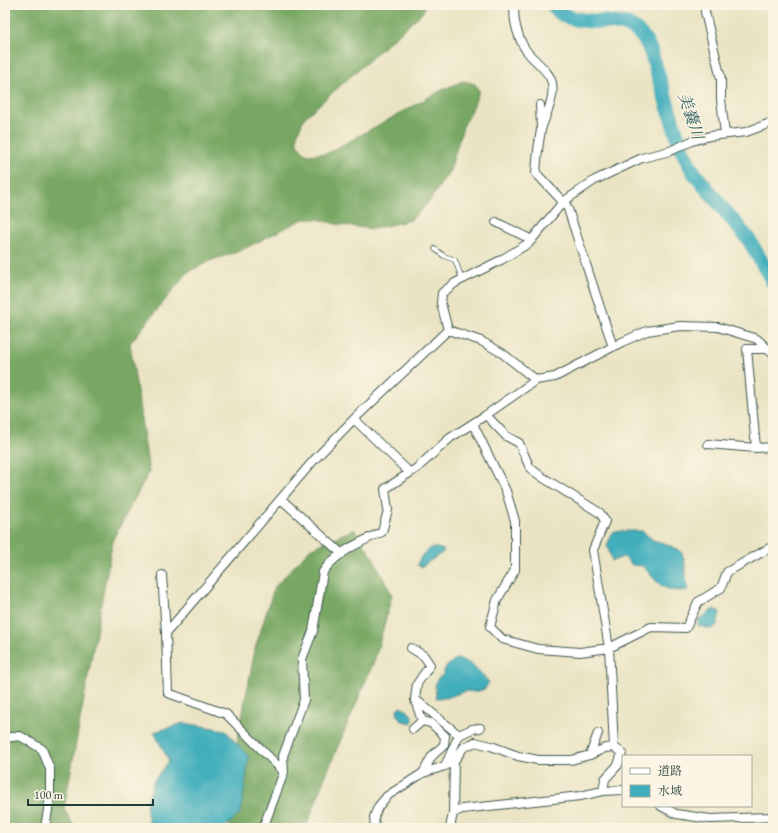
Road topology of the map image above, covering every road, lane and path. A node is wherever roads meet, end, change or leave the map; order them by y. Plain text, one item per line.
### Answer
1 (515, 5) edge
2 (705, 5) edge
3 (540, 106) dead end
4 (773, 122) edge
5 (542, 129) junction
6 (724, 134) junction
7 (563, 202) junction
8 (496, 222) dead end
9 (532, 240) junction
10 (435, 249) dead end
11 (462, 279) junction
12 (448, 330) junction
13 (613, 348) junction
14 (771, 351) edge
15 (536, 380) junction
16 (486, 415) junction
17 (354, 419) junction
18 (473, 424) junction
19 (708, 444) dead end
20 (773, 447) edge
21 (756, 448) junction
22 (410, 473) junction
23 (281, 499) junction
24 (773, 546) edge
25 (342, 554) junction
26 (162, 575) dead end
27 (166, 633) junction
28 (411, 648) dead end
29 (609, 648) junction
30 (415, 699) junction
31 (422, 721) junction
32 (480, 728) dead end
33 (413, 729) dead end
34 (598, 733) dead end
35 (459, 735) junction
36 (5, 738) edge
37 (614, 747) junction
38 (590, 755) junction
39 (454, 761) junction
40 (445, 766) junction
41 (284, 772) junction
42 (423, 774) junction
43 (622, 790) edge
44 (603, 792) junction
45 (663, 807) edge
46 (452, 813) junction
47 (773, 817) edge
48 (45, 828) edge
49 (263, 828) edge
50 (375, 828) edge
51 (450, 828) edge

1 - 5 street
2 - 6 street
3 - 5 street
4 - 6 street
5 - 7 street
6 - 7 street
7 - 9 street
7 - 13 street
8 - 9 street
9 - 11 street
10 - 11 lane
11 - 12 street
12 - 15 street
12 - 17 street
13 - 14 street
13 - 15 street
14 - 21 street
15 - 16 street
16 - 18 street
16 - 29 street
17 - 22 street
17 - 23 street
18 - 22 street
18 - 29 street
19 - 21 street
20 - 21 street
22 - 25 street
23 - 25 street
23 - 27 street
24 - 29 street
25 - 41 street
26 - 27 street
27 - 41 street
28 - 30 street
29 - 37 street
30 - 31 street
30 - 35 street
31 - 33 street
31 - 42 street
32 - 35 street
34 - 38 street
35 - 40 street
36 - 48 street
37 - 38 street
37 - 44 street
38 - 39 street
39 - 40 street
39 - 46 street
40 - 42 street
41 - 49 street
42 - 50 street
43 - 44 street
44 - 46 street
45 - 47 street
46 - 51 street

